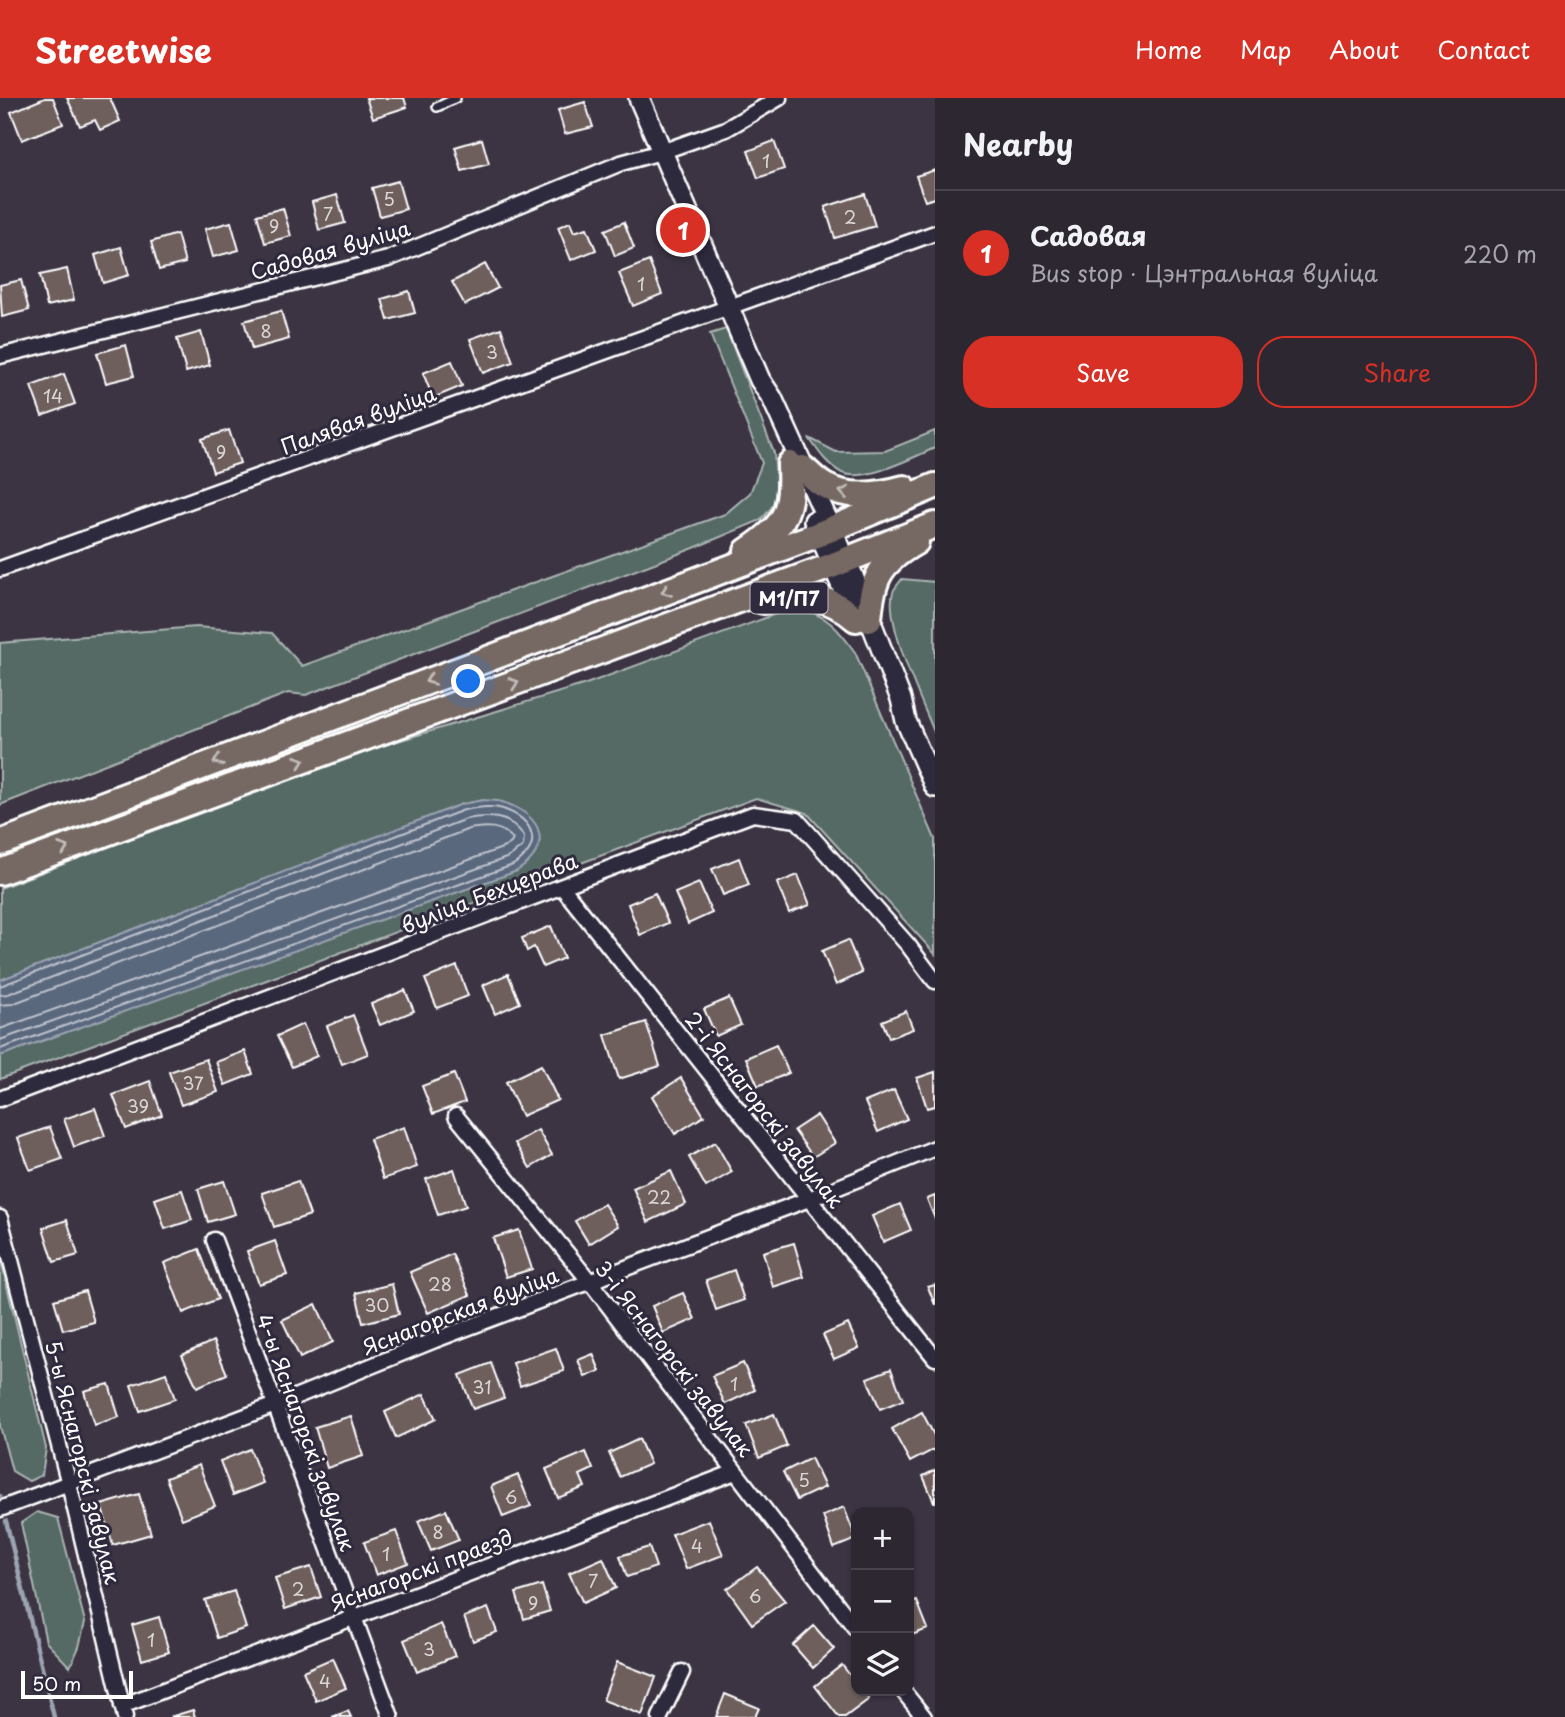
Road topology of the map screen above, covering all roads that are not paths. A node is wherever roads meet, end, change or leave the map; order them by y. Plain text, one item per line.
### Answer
1 (456, 98) edge
2 (639, 98) edge
3 (779, 98) edge
4 (437, 107) dead end
5 (661, 152) junction
6 (935, 233) edge
7 (729, 308) junction
8 (0, 356) edge
9 (796, 466) junction
10 (935, 480) edge
11 (935, 486) edge
12 (935, 525) edge
13 (825, 531) junction
14 (935, 531) edge
15 (838, 563) junction
16 (0, 569) edge
17 (708, 576) junction
18 (717, 608) junction
19 (862, 619) junction
20 (935, 787) edge
21 (0, 843) edge
22 (0, 872) edge
23 (562, 887) junction
24 (935, 981) edge
25 (0, 1099) edge
26 (456, 1116) dead end
27 (935, 1148) edge
28 (809, 1199) junction
29 (0, 1218) edge
30 (214, 1240) dead end
31 (591, 1283) junction
32 (935, 1358) edge
33 (275, 1405) junction
34 (735, 1472) junction
35 (69, 1484) junction
36 (0, 1509) edge
37 (353, 1618) junction
38 (851, 1623) edge
39 (682, 1672) dead end
40 (908, 1696) edge
41 (124, 1712) edge
42 (391, 1717) edge
43 (660, 1717) edge
44 (924, 1717) edge

1 - 4 lane
2 - 5 street
3 - 5 street, Садовая вуліца
5 - 7 street
5 - 8 street, Садовая вуліца
6 - 7 street, Палявая вуліца
7 - 9 street
7 - 16 street, Палявая вуліца
10 -> 9 highway
9 - 13 street
9 - 17 highway
11 - 13 highway
12 - 15 highway
13 - 15 street, М1/П7
13 - 17 highway
14 - 19 highway
15 - 18 highway
15 - 19 street, М1/П7
17 -> 21 highway
18 - 19 highway, М1/П7
22 -> 18 highway
19 - 20 street, М1/П7
23 - 24 street, вуліца Бехцерава
23 - 25 street, вуліца Бехцерава
23 - 28 street, 2-і Яснагорскі завулак
26 - 31 street, 3-і Яснагорскі завулак
27 - 28 street, Яснагорская вуліца
28 - 31 street, Яснагорская вуліца
28 - 32 street, 2-і Яснагорскі завулак
29 - 35 street, 5-ы Яснагорскі завулак
30 - 33 street, 4-ы Яснагорскі завулак
31 - 33 street, Яснагорская вуліца
31 - 34 street, 3-і Яснагорскі завулак
33 - 35 street, Яснагорская вуліца
33 - 37 street, 4-ы Яснагорскі завулак
34 - 37 street, Яснагорскі праезд
34 - 38 street, 3-і Яснагорскі завулак
35 - 36 street, Яснагорская вуліца
35 - 41 street, 5-ы Яснагорскі завулак
37 - 41 street, Яснагорскі праезд
37 - 42 street, 4-ы Яснагорскі завулак
39 - 43 street
40 - 44 street

